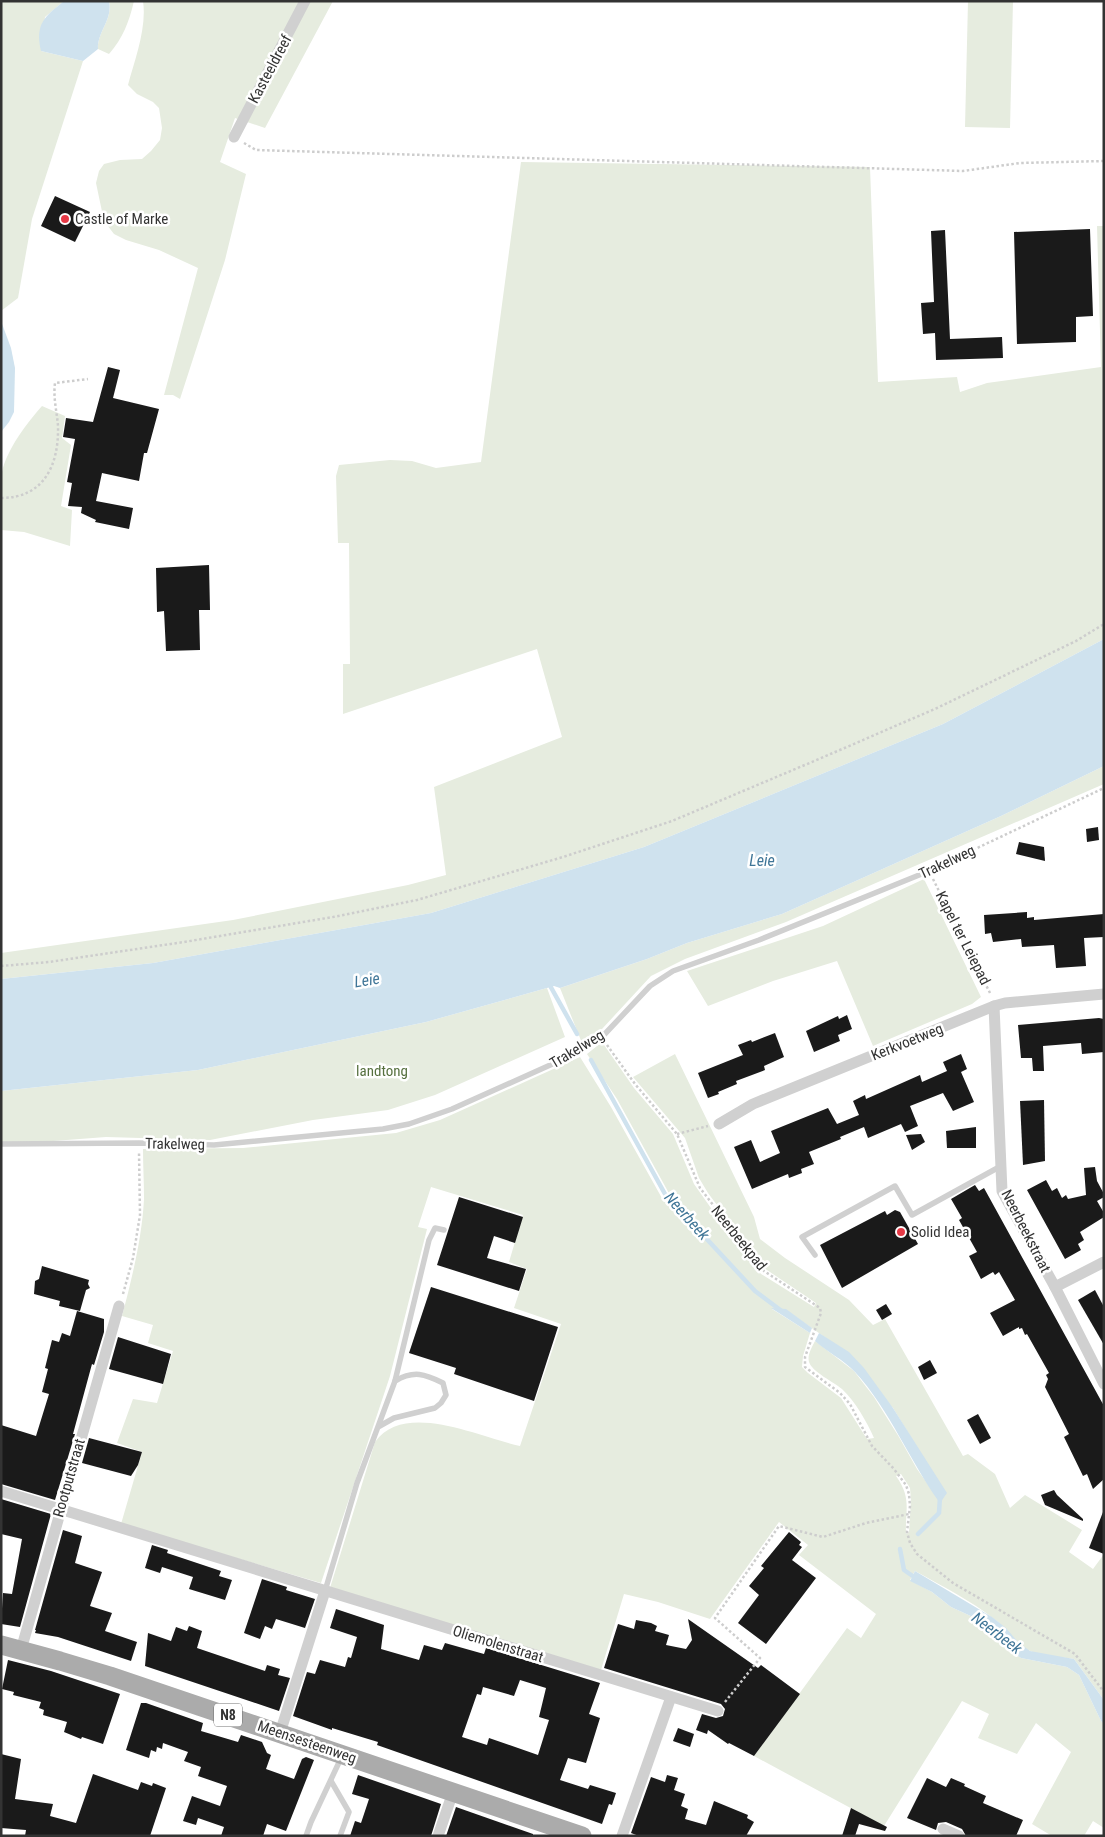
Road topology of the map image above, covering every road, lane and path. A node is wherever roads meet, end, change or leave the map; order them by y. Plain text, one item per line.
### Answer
1 (305, 1) edge
2 (234, 136) joint
3 (1104, 161) edge
4 (88, 379) dead end
5 (1, 498) edge
6 (1104, 624) edge
7 (1104, 788) edge
8 (929, 871) junction
9 (1, 966) edge
10 (1104, 994) edge
11 (994, 1006) junction
12 (602, 1037) junction
13 (719, 1124) joint
14 (677, 1134) junction
15 (139, 1143) junction
16 (1, 1144) edge
17 (1001, 1166) junction
18 (444, 1230) dead end
19 (815, 1255) dead end
20 (1104, 1262) edge
21 (1054, 1287) junction
22 (119, 1306) joint
23 (395, 1381) junction
24 (1104, 1384) edge
25 (378, 1427) junction
26 (1, 1492) edge
27 (60, 1509) junction
28 (909, 1514) junction
29 (325, 1591) junction
30 (1, 1645) edge
31 (21, 1650) junction
32 (1104, 1692) edge
33 (672, 1697) junction
34 (718, 1711) joint
35 (280, 1733) junction
36 (343, 1754) junction
37 (331, 1781) junction
38 (453, 1792) junction
39 (943, 1829) dead end
40 (306, 1836) edge
41 (340, 1836) edge
42 (438, 1836) edge
43 (582, 1836) edge
44 (622, 1836) edge
45 (959, 1836) edge

1 - 2 street, Kasteeldreef
2 - 3 path
4 - 5 path
6 - 9 path
7 - 8 path, Trakelweg
8 - 11 path, Kapel ter Leiepad
8 - 12 lane, Trakelweg
10 - 11 street, Kerkvoetweg
11 - 13 street, Kerkvoetweg
11 - 17 street, Neerbeekstraat
12 - 14 path, Neerbeekpad
12 - 15 lane, Trakelweg
13 - 14 path
14 - 28 path, Neerbeekpad
15 - 16 lane, Trakelweg
15 - 22 path
17 - 19 lane
17 - 21 street, Neerbeekstraat
18 - 23 lane
20 - 21 street
21 - 24 street, Neerbeekstraat
22 - 27 street, Rootputstraat
23 - 25 lane
23 - 25 lane
25 - 29 lane
26 - 27 street, Oliemolenstraat
27 - 29 street, Oliemolenstraat
27 - 31 street, Rootputstraat
28 - 32 path, Neerbeekpad
28 - 34 path
29 - 33 street, Oliemolenstraat
29 - 35 street
30 - 31 main road, Meensesteenweg / N8
31 - 35 main road, Meensesteenweg / N8
33 - 34 street, Oliemolenstraat
33 - 44 street
35 - 36 main road, Meensesteenweg / N8
36 - 37 lane
36 - 38 main road, Meensesteenweg / N8
37 - 40 lane
37 - 41 lane
38 - 42 street
38 - 43 main road, Meensesteenweg / N8
39 - 45 street

